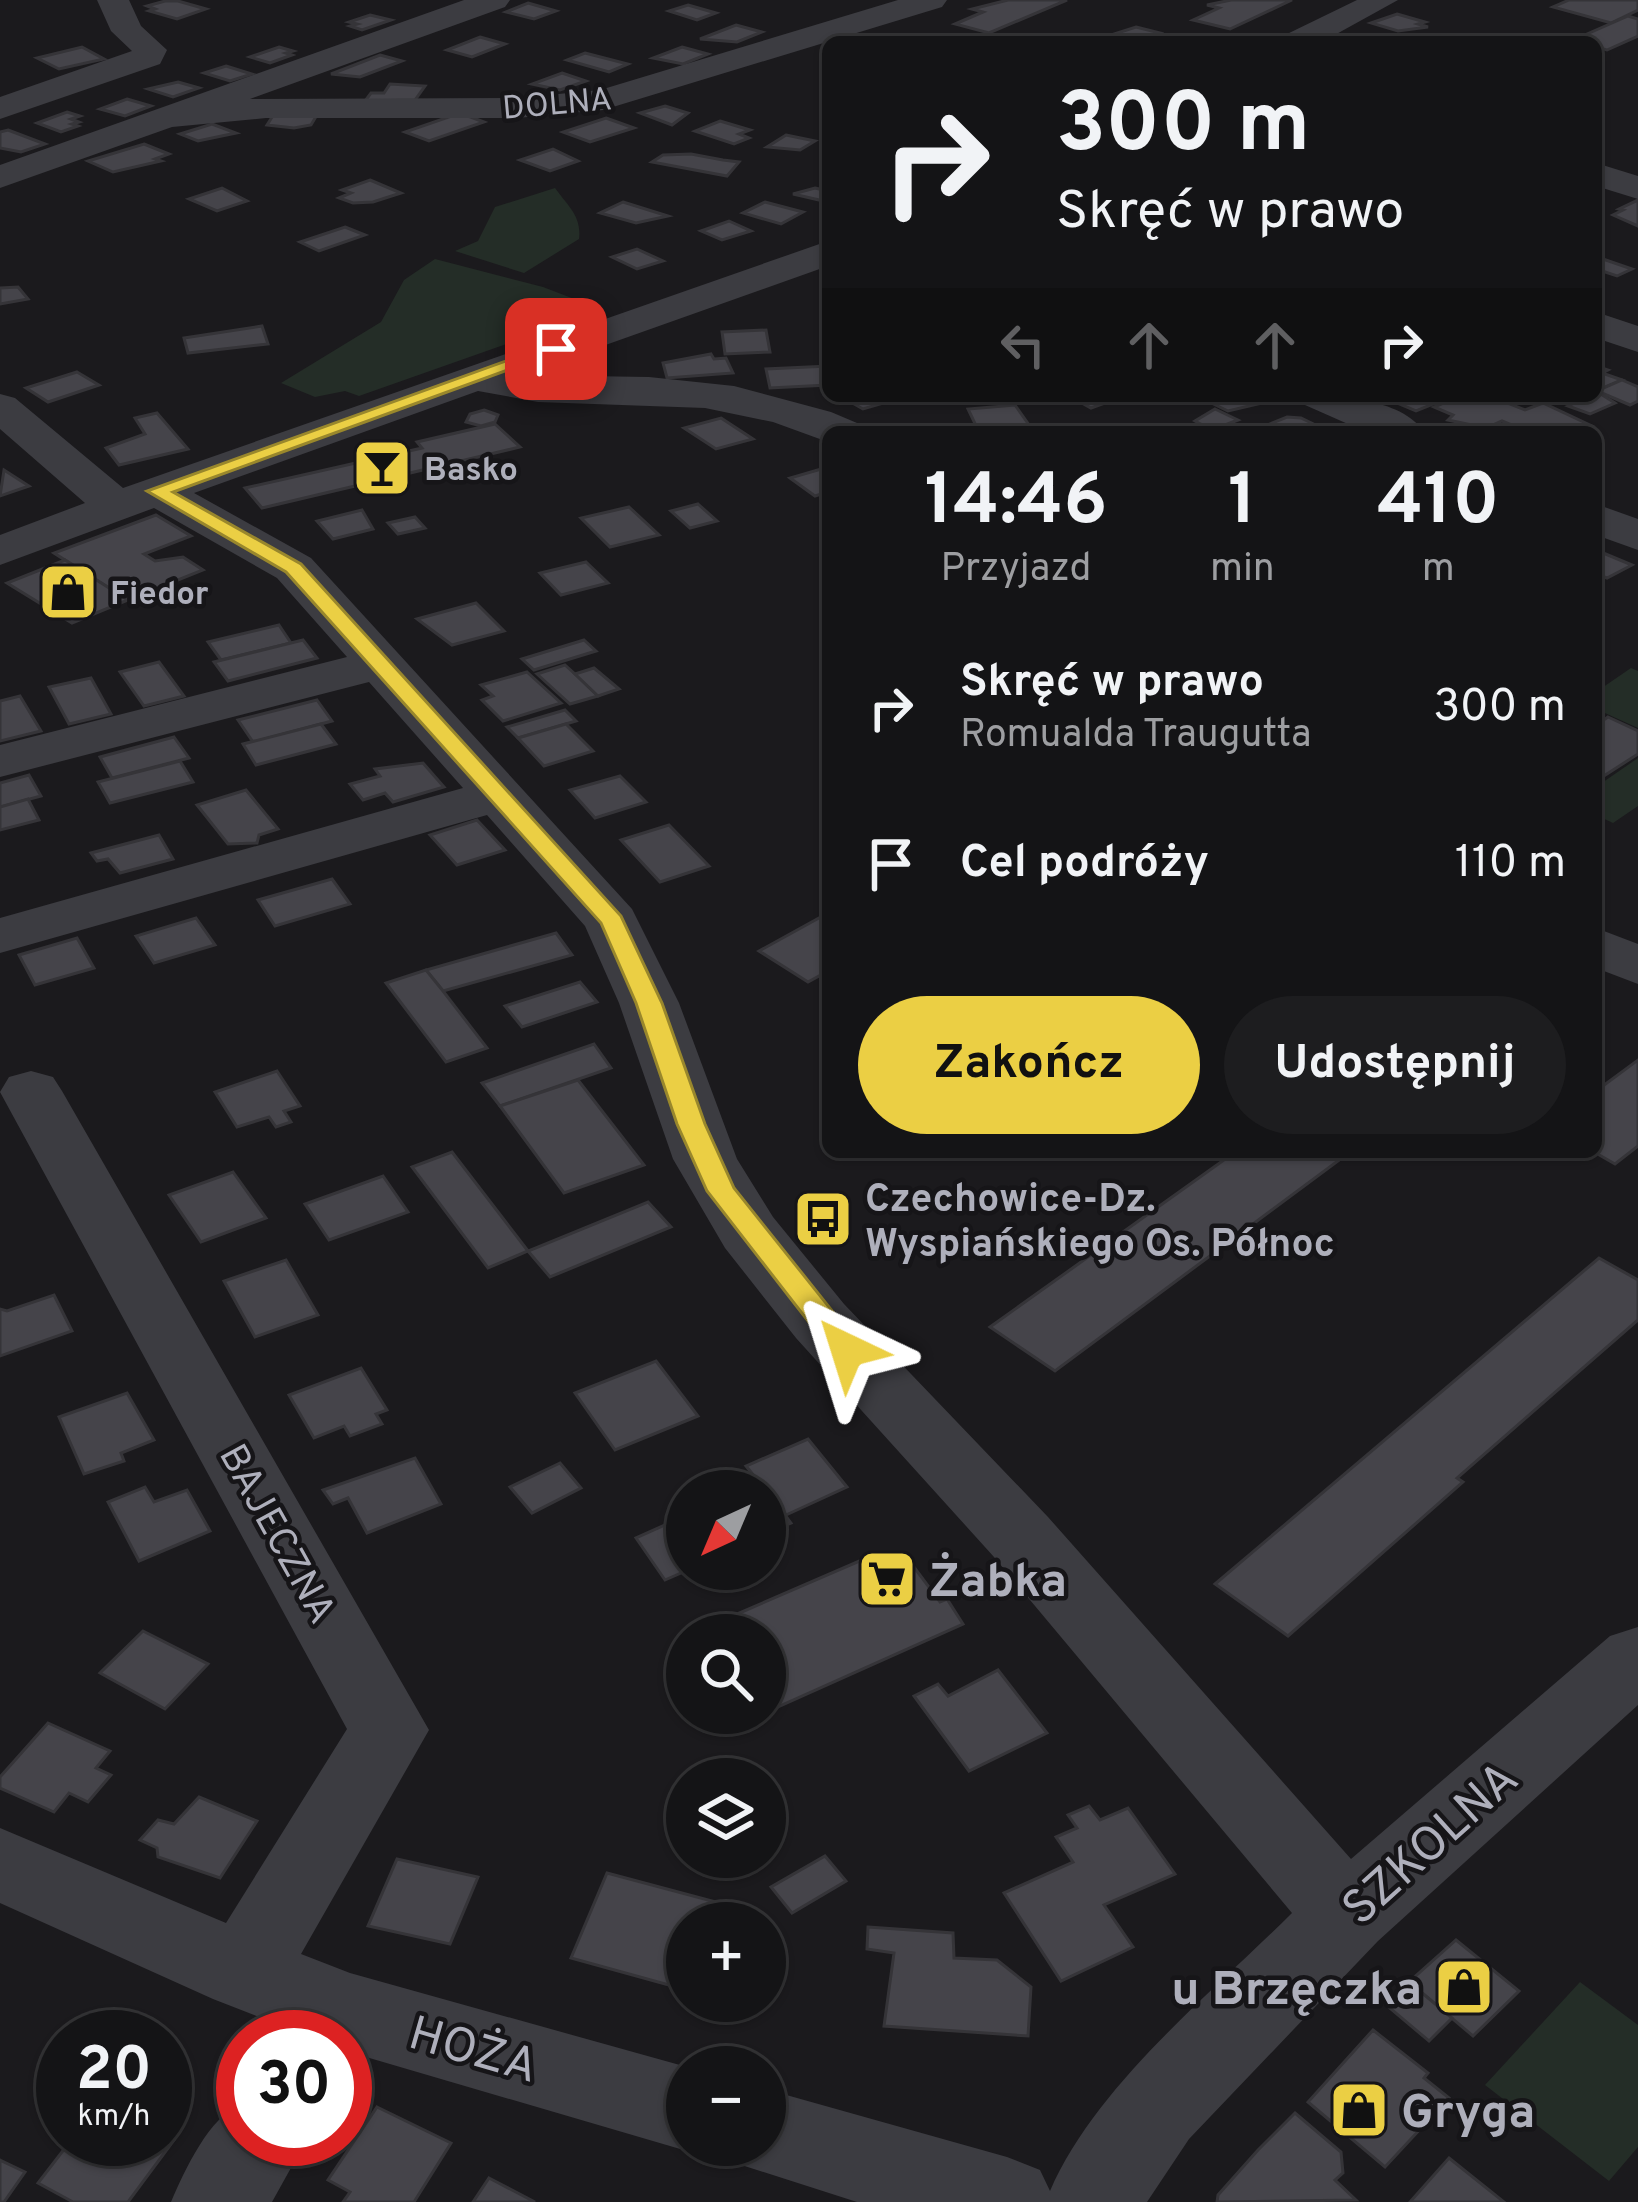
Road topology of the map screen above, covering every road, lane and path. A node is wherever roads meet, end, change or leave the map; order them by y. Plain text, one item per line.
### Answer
1 (113, 0) edge
2 (494, 0) edge
3 (809, 0) edge
4 (932, 0) edge
5 (1382, 0) edge
6 (872, 17) junction
7 (936, 36) dead end
8 (1309, 36) edge
9 (0, 109) edge
10 (168, 117) junction
11 (1638, 169) edge
12 (1602, 172) edge
13 (1602, 174) edge
14 (0, 177) edge
15 (1638, 188) edge
16 (822, 255) edge
17 (1602, 326) edge
18 (1638, 340) edge
19 (479, 376) junction
20 (1334, 402) edge
21 (0, 407) edge
22 (829, 426) edge
23 (1388, 426) edge
24 (137, 499) junction
25 (0, 551) edge
26 (377, 664) junction
27 (0, 761) edge
28 (499, 795) junction
29 (0, 936) edge
30 (1602, 949) edge
31 (1638, 966) edge
32 (31, 1090) dead end
33 (1638, 1658) edge
34 (0, 1864) edge
35 (1347, 1915) junction
36 (244, 1972) junction
37 (314, 2010) edge
38 (372, 2032) edge
39 (666, 2104) edge
40 (786, 2138) edge
41 (243, 2166) edge
42 (218, 2202) edge
43 (1006, 2202) edge
44 (1092, 2202) edge

1 - 9 street
2 - 10 street
3 - 6 street
4 - 6 street, DOLNA
5 - 8 street
6 - 7 street
6 - 10 street, DOLNA
10 - 14 street
11 - 12 street
13 - 15 street
16 - 19 street
17 - 18 street
19 - 22 street
19 - 24 street
20 - 23 street
21 - 24 street
24 - 25 street
24 - 26 street
26 - 27 street
26 - 28 street
28 - 29 street
28 - 35 street
30 - 31 street
32 - 36 street, BAJECZNA
33 - 35 street, SZKOLNA
34 - 36 street, HOŻA
35 - 44 street, SZKOLNA
36 - 37 street, HOŻA
38 - 39 street, HOŻA
40 - 43 street
41 - 42 street

